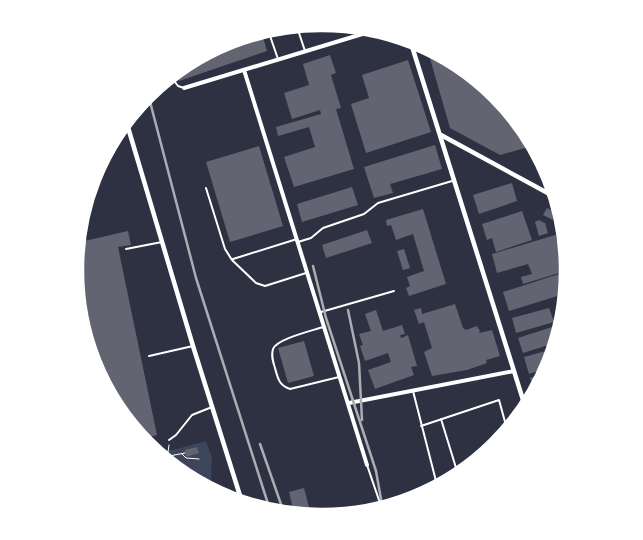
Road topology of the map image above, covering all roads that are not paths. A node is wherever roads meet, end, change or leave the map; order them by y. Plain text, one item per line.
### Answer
1 (299, 32) edge
2 (361, 35) edge
3 (270, 37) edge
4 (413, 49) edge
5 (305, 51) junction
6 (278, 59) junction
7 (244, 70) junction
8 (175, 82) edge
9 (184, 88) joint
10 (129, 129) edge
11 (441, 135) junction
12 (455, 180) junction
13 (206, 188) dead end
14 (548, 193) edge
15 (298, 240) junction
16 (162, 242) junction
17 (126, 249) dead end
18 (232, 260) junction
19 (308, 272) junction
20 (394, 291) dead end
21 (320, 312) junction
22 (325, 326) junction
23 (193, 346) junction
24 (149, 356) dead end
25 (514, 371) junction
26 (341, 376) junction
27 (413, 391) junction
28 (523, 398) edge
29 (349, 403) junction
30 (212, 407) junction
31 (441, 419) junction
32 (505, 422) edge
33 (422, 426) junction
34 (169, 440) dead end
35 (367, 464) joint
36 (456, 468) edge
37 (436, 480) edge
38 (240, 494) edge
39 (380, 502) edge

1 - 5 lane
2 - 5 street
3 - 6 lane
4 - 11 street
5 - 6 street
6 - 7 street
7 - 9 street
7 - 15 street
8 - 9 lane
10 - 16 street
11 - 12 street
11 - 14 street
12 - 15 lane
12 - 25 street
13 - 18 lane
15 - 18 lane
15 - 19 street
16 - 17 lane
16 - 23 street
18 - 19 lane
19 - 21 street
20 - 21 lane
21 - 22 street
22 - 26 street
22 - 26 lane
23 - 24 lane
23 - 30 street
25 - 27 street
25 - 28 street
26 - 29 street
27 - 29 street
27 - 33 lane
29 - 35 street
30 - 34 lane
30 - 38 street
31 - 32 lane
31 - 33 lane
31 - 36 lane
33 - 37 lane
35 - 39 lane

